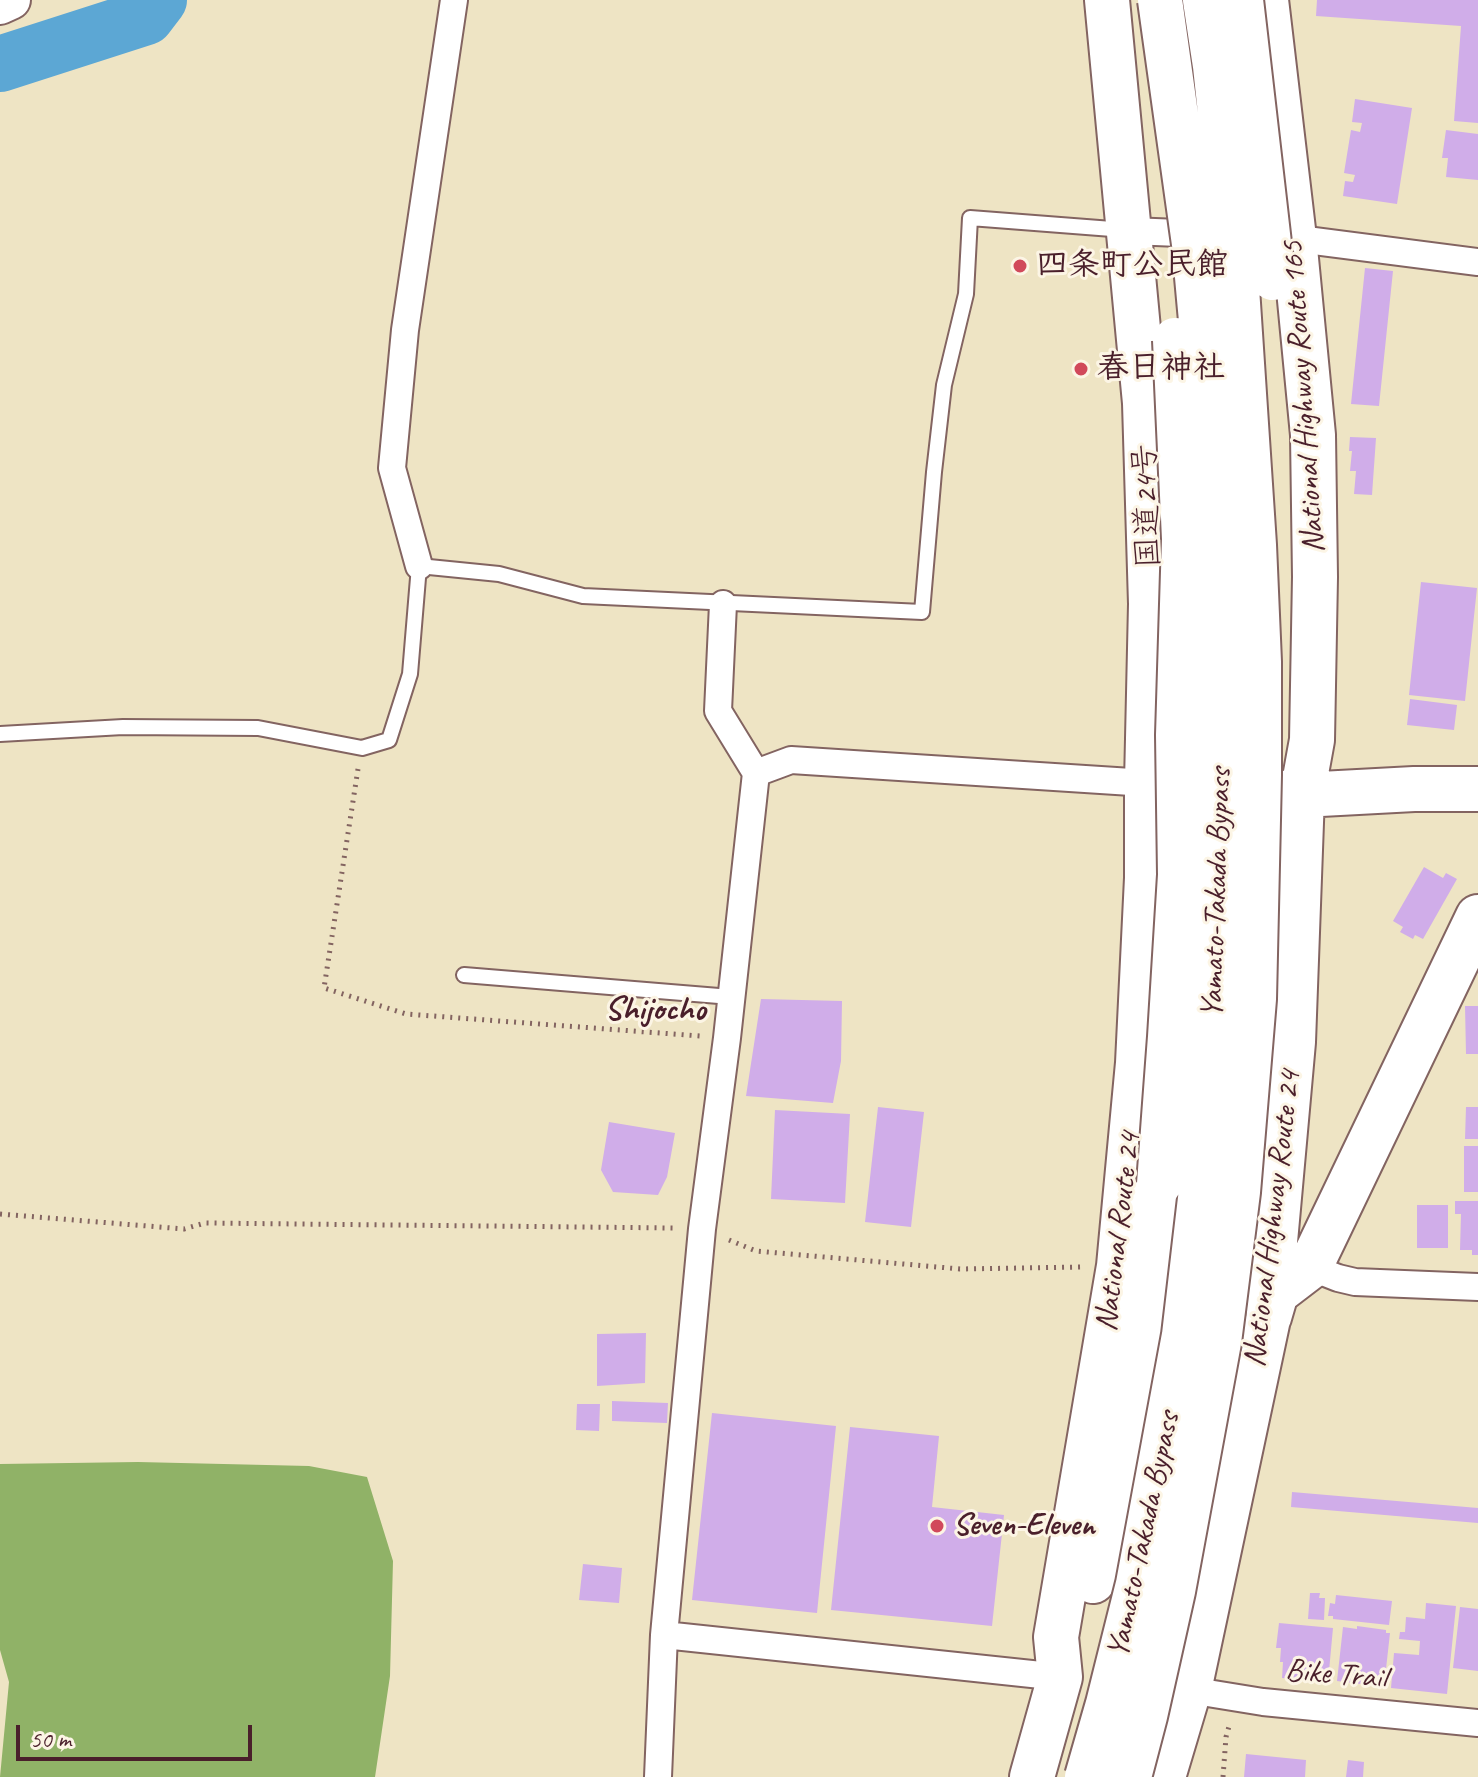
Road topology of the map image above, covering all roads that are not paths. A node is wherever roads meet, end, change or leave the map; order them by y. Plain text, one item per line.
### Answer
1 (11, 0) edge
2 (454, 0) edge
3 (1107, 0) edge
4 (1145, 0) edge
5 (1160, 0) edge
6 (1205, 0) edge
7 (1241, 0) edge
8 (1266, 0) edge
9 (0, 5) edge
10 (1130, 231) junction
11 (1294, 238) junction
12 (1478, 262) edge
13 (419, 566) junction
14 (723, 604) junction
15 (0, 734) edge
16 (756, 773) junction
17 (1147, 783) junction
18 (1478, 789) edge
19 (1302, 795) junction
20 (1478, 917) edge
21 (464, 975) dead end
22 (731, 997) junction
23 (1310, 1267) junction
24 (1478, 1287) edge
25 (1268, 1319) junction
26 (664, 1635) junction
27 (1060, 1677) junction
28 (1189, 1690) junction
29 (1478, 1723) edge
30 (658, 1777) edge
31 (1032, 1777) edge
32 (1087, 1777) edge
33 (1129, 1777) edge
34 (1163, 1777) edge

1 - 9 street
2 - 13 street
3 - 10 highway
4 - 27 highway, bridge
5 - 32 highway, Yamato-Takada Bypass, bridge
6 - 33 highway, Yamato-Takada Bypass, bridge
7 - 19 highway, bridge
8 - 11 highway, National Highway Route 165
10 - 11 street
10 - 14 lane
10 - 17 highway, 国道24号
11 - 12 street
11 - 19 highway, National Highway Route 165
13 - 14 lane
13 - 15 lane
14 - 16 street
16 - 17 street
16 - 22 street
17 - 19 highway
17 - 27 highway, National Route 24
18 - 19 highway
19 - 25 highway, National Highway Route 24
20 - 23 highway
21 - 22 lane
22 - 26 street
23 - 24 street
23 - 25 highway
25 - 28 highway, National Highway Route 24
26 - 27 street
26 - 30 street
27 - 28 highway
27 - 31 highway
28 - 29 street, Bike Trail
28 - 34 highway, National Highway Route 24

